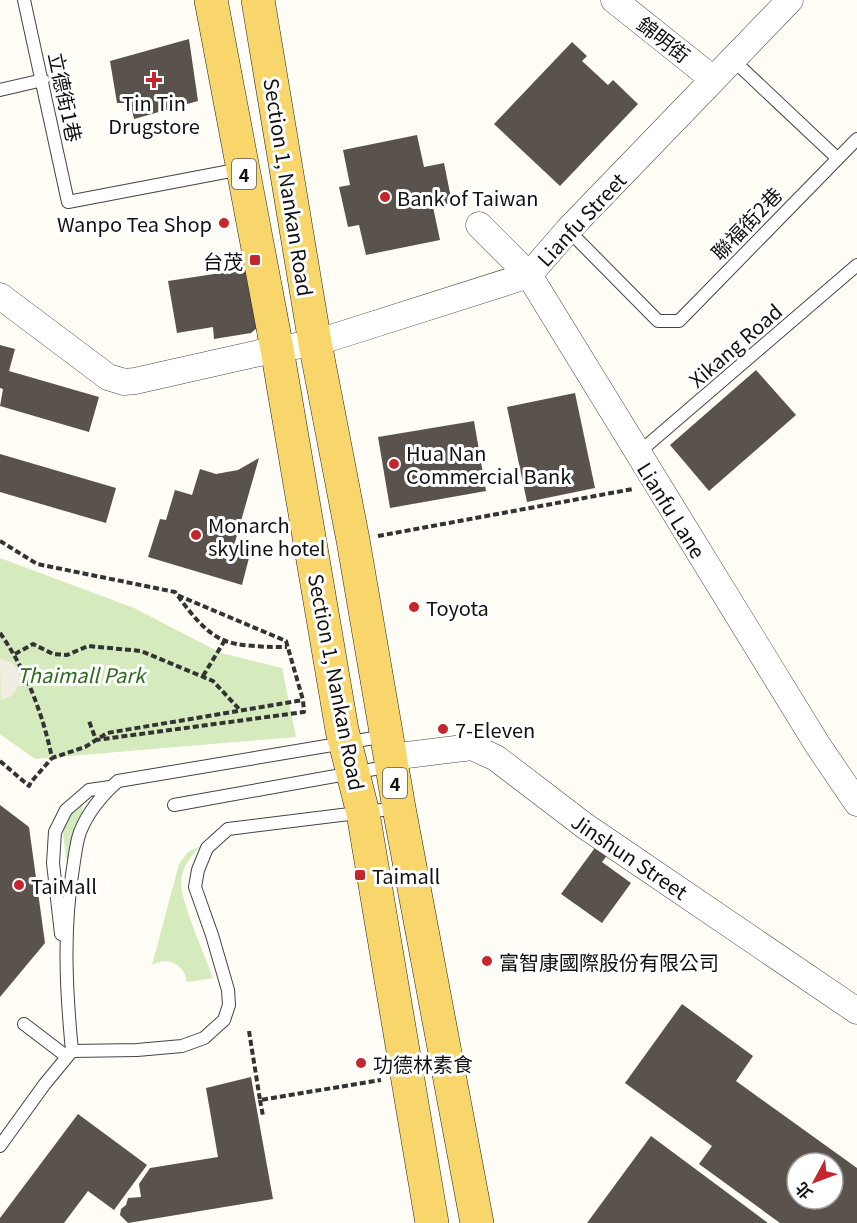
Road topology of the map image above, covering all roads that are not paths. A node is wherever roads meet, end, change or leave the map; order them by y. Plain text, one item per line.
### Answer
1 (24, 0) edge
2 (211, 0) edge
3 (258, 0) edge
4 (614, 0) edge
5 (790, 0) edge
6 (732, 59) junction
7 (714, 78) junction
8 (43, 80) junction
9 (0, 90) edge
10 (857, 139) edge
11 (837, 158) junction
12 (243, 169) junction
13 (479, 225) dead end
14 (568, 231) junction
15 (857, 265) edge
16 (529, 275) junction
17 (0, 296) edge
18 (315, 343) junction
19 (277, 349) junction
20 (638, 454) junction
21 (345, 742) junction
22 (390, 752) junction
23 (110, 788) junction
24 (857, 803) edge
25 (174, 805) dead end
26 (399, 808) junction
27 (363, 813) junction
28 (66, 971) junction
29 (857, 1011) edge
30 (24, 1024) dead end
31 (69, 1053) junction
32 (0, 1146) edge
33 (432, 1223) edge
34 (477, 1223) edge

1 - 8 lane, 立德街1巷
2 - 12 main road, Section 1, Nankan Road / 4
3 - 18 main road, Section 1, Nankan Road / 4
4 - 7 street, 錦明街
5 - 6 street, Lianfu Street
6 - 7 street, Lianfu Street
6 - 11 lane
7 - 14 street, Lianfu Street
8 - 9 lane
8 - 12 lane, 立德街1巷
10 - 11 lane
11 - 14 lane
12 - 19 main road, Section 1, Nankan Road / 4
13 - 16 street, Lianfu Lane
14 - 16 street, Lianfu Street
15 - 20 lane, Xikang Road
16 - 18 street, Lianfu Street
16 - 20 street, Lianfu Lane
17 - 19 street, Lianfu Street
18 - 19 street, Lianfu Street
18 - 22 main road, Section 1, Nankan Road / 4
19 - 21 main road, Section 1, Nankan Road / 4
20 - 24 street, Lianfu Lane
21 - 22 lane
21 - 23 lane
21 - 27 main road, Section 1, Nankan Road / 4
22 - 25 lane
22 - 26 main road, Section 1, Nankan Road / 4
22 - 29 street, Jinshun Street
23 - 28 lane
23 - 28 lane
26 - 27 lane
26 - 34 main road, Section 1, Nankan Road / 4
27 - 31 lane
27 - 33 main road, Section 1, Nankan Road / 4
28 - 31 lane
30 - 31 lane
31 - 32 lane

